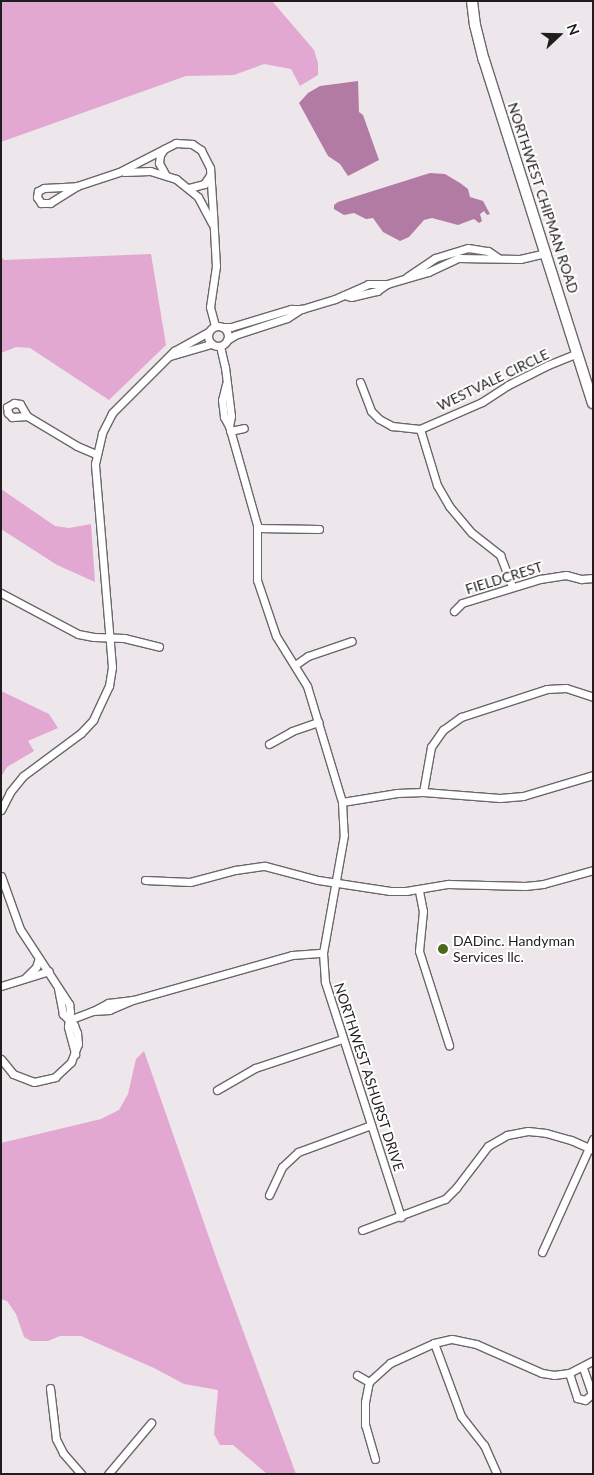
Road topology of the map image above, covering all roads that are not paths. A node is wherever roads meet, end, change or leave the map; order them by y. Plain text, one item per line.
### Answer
1 (472, 1) edge
2 (166, 147) junction
3 (119, 172) junction
4 (165, 174) junction
5 (210, 176) junction
6 (77, 186) junction
7 (189, 188) junction
8 (214, 230) junction
9 (546, 253) junction
10 (302, 309) junction
11 (215, 326) junction
12 (223, 327) junction
13 (208, 332) junction
14 (227, 340) junction
15 (211, 344) junction
16 (220, 346) junction
17 (578, 354) junction
18 (170, 356) junction
19 (360, 382) dead end
20 (593, 403) edge
21 (27, 416) dead end
22 (230, 428) junction
23 (244, 428) dead end
24 (420, 429) junction
25 (96, 454) junction
26 (257, 528) junction
27 (319, 529) dead end
28 (593, 578) edge
29 (512, 586) junction
30 (1, 593) edge
31 (454, 611) dead end
32 (109, 638) junction
33 (352, 641) dead end
34 (159, 647) dead end
35 (295, 665) junction
36 (593, 697) edge
37 (318, 722) junction
38 (269, 744) dead end
39 (593, 774) edge
40 (423, 792) junction
41 (342, 802) junction
42 (1, 810) edge
43 (593, 870) edge
44 (1, 876) edge
45 (145, 880) dead end
46 (337, 883) junction
47 (419, 891) junction
48 (323, 953) junction
49 (40, 958) junction
50 (49, 971) junction
51 (25, 978) junction
52 (1, 986) edge
53 (69, 1020) junction
54 (342, 1038) junction
55 (449, 1044) dead end
56 (1, 1059) edge
57 (217, 1090) dead end
58 (371, 1125) junction
59 (593, 1139) edge
60 (590, 1149) edge
61 (269, 1195) dead end
62 (401, 1217) junction
63 (362, 1230) dead end
64 (542, 1252) dead end
65 (434, 1343) junction
66 (593, 1361) edge
67 (583, 1368) junction
68 (569, 1373) junction
69 (357, 1375) dead end
70 (369, 1382) junction
71 (50, 1388) dead end
72 (151, 1423) dead end
73 (375, 1459) dead end
74 (81, 1474) edge
75 (108, 1474) edge
76 (496, 1474) edge

1 - 9 main road, NORTHWEST CHIPMAN ROAD
2 - 3 street
2 - 4 street
2 - 5 street
3 - 4 street
3 - 6 street
4 - 7 street
5 - 7 street
5 - 8 street
6 - 6 street
7 - 8 street
8 - 11 street
9 - 10 street
9 - 17 main road, NORTHWEST CHIPMAN ROAD
10 - 12 street
10 - 14 street
11 - 12 street
11 - 13 street
12 - 14 street
13 - 15 street
13 - 18 street
14 - 16 street
15 - 16 street
15 - 18 street
16 - 22 street, NORTHWEST ASHURST DRIVE
17 - 20 main road, NORTHWEST CHIPMAN ROAD
17 - 24 street, WESTVALE CIRCLE
18 - 25 street
19 - 24 street
21 - 25 street
22 - 23 street
22 - 26 street, NORTHWEST ASHURST DRIVE
24 - 29 street
25 - 32 street
26 - 27 street
26 - 35 street, NORTHWEST ASHURST DRIVE
28 - 29 street, FIELDCREST
29 - 31 street, FIELDCREST
30 - 32 street
32 - 34 street
32 - 42 street
33 - 35 street
35 - 37 street, NORTHWEST ASHURST DRIVE
36 - 40 street
37 - 38 street
37 - 41 street, NORTHWEST ASHURST DRIVE
39 - 40 street
40 - 41 street
41 - 46 street, NORTHWEST ASHURST DRIVE
43 - 47 street
44 - 49 street
45 - 46 street
46 - 47 street
46 - 48 street, NORTHWEST ASHURST DRIVE
47 - 55 street
48 - 53 street
48 - 54 street, NORTHWEST ASHURST DRIVE
49 - 50 street
49 - 51 street
50 - 51 street
50 - 53 street
51 - 52 street
53 - 56 street
54 - 57 street
54 - 58 street, NORTHWEST ASHURST DRIVE
58 - 61 street
58 - 62 street, NORTHWEST ASHURST DRIVE
59 - 60 street
60 - 62 street
60 - 64 street
62 - 63 street
65 - 68 street
65 - 70 street
65 - 76 street
66 - 67 street
67 - 68 street
67 - 68 street
69 - 70 street
70 - 73 street
71 - 74 street
72 - 75 street

